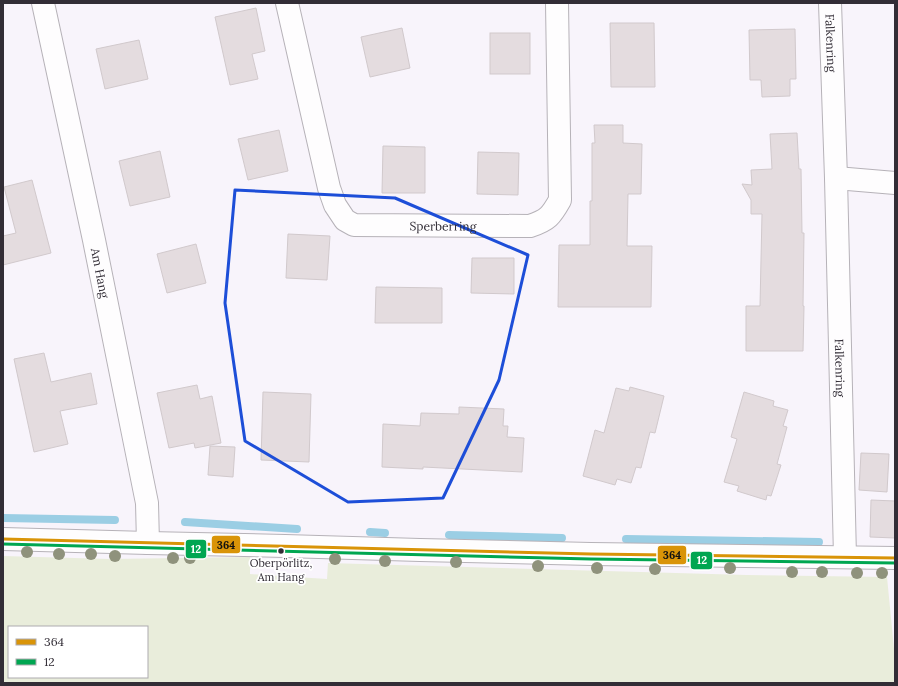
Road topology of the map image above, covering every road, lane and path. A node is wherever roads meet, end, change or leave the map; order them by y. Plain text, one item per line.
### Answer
1 (43, 3) edge
2 (288, 3) edge
3 (557, 3) edge
4 (830, 3) edge
5 (836, 178) junction
6 (895, 183) edge
7 (3, 539) edge
8 (148, 543) junction
9 (845, 557) junction
10 (895, 558) edge

1 - 8 street, Am Hang
2 - 3 street, Sperberring
4 - 5 street, Falkenring
5 - 6 street
5 - 9 street, Falkenring
7 - 8 street
8 - 9 street
9 - 10 street

